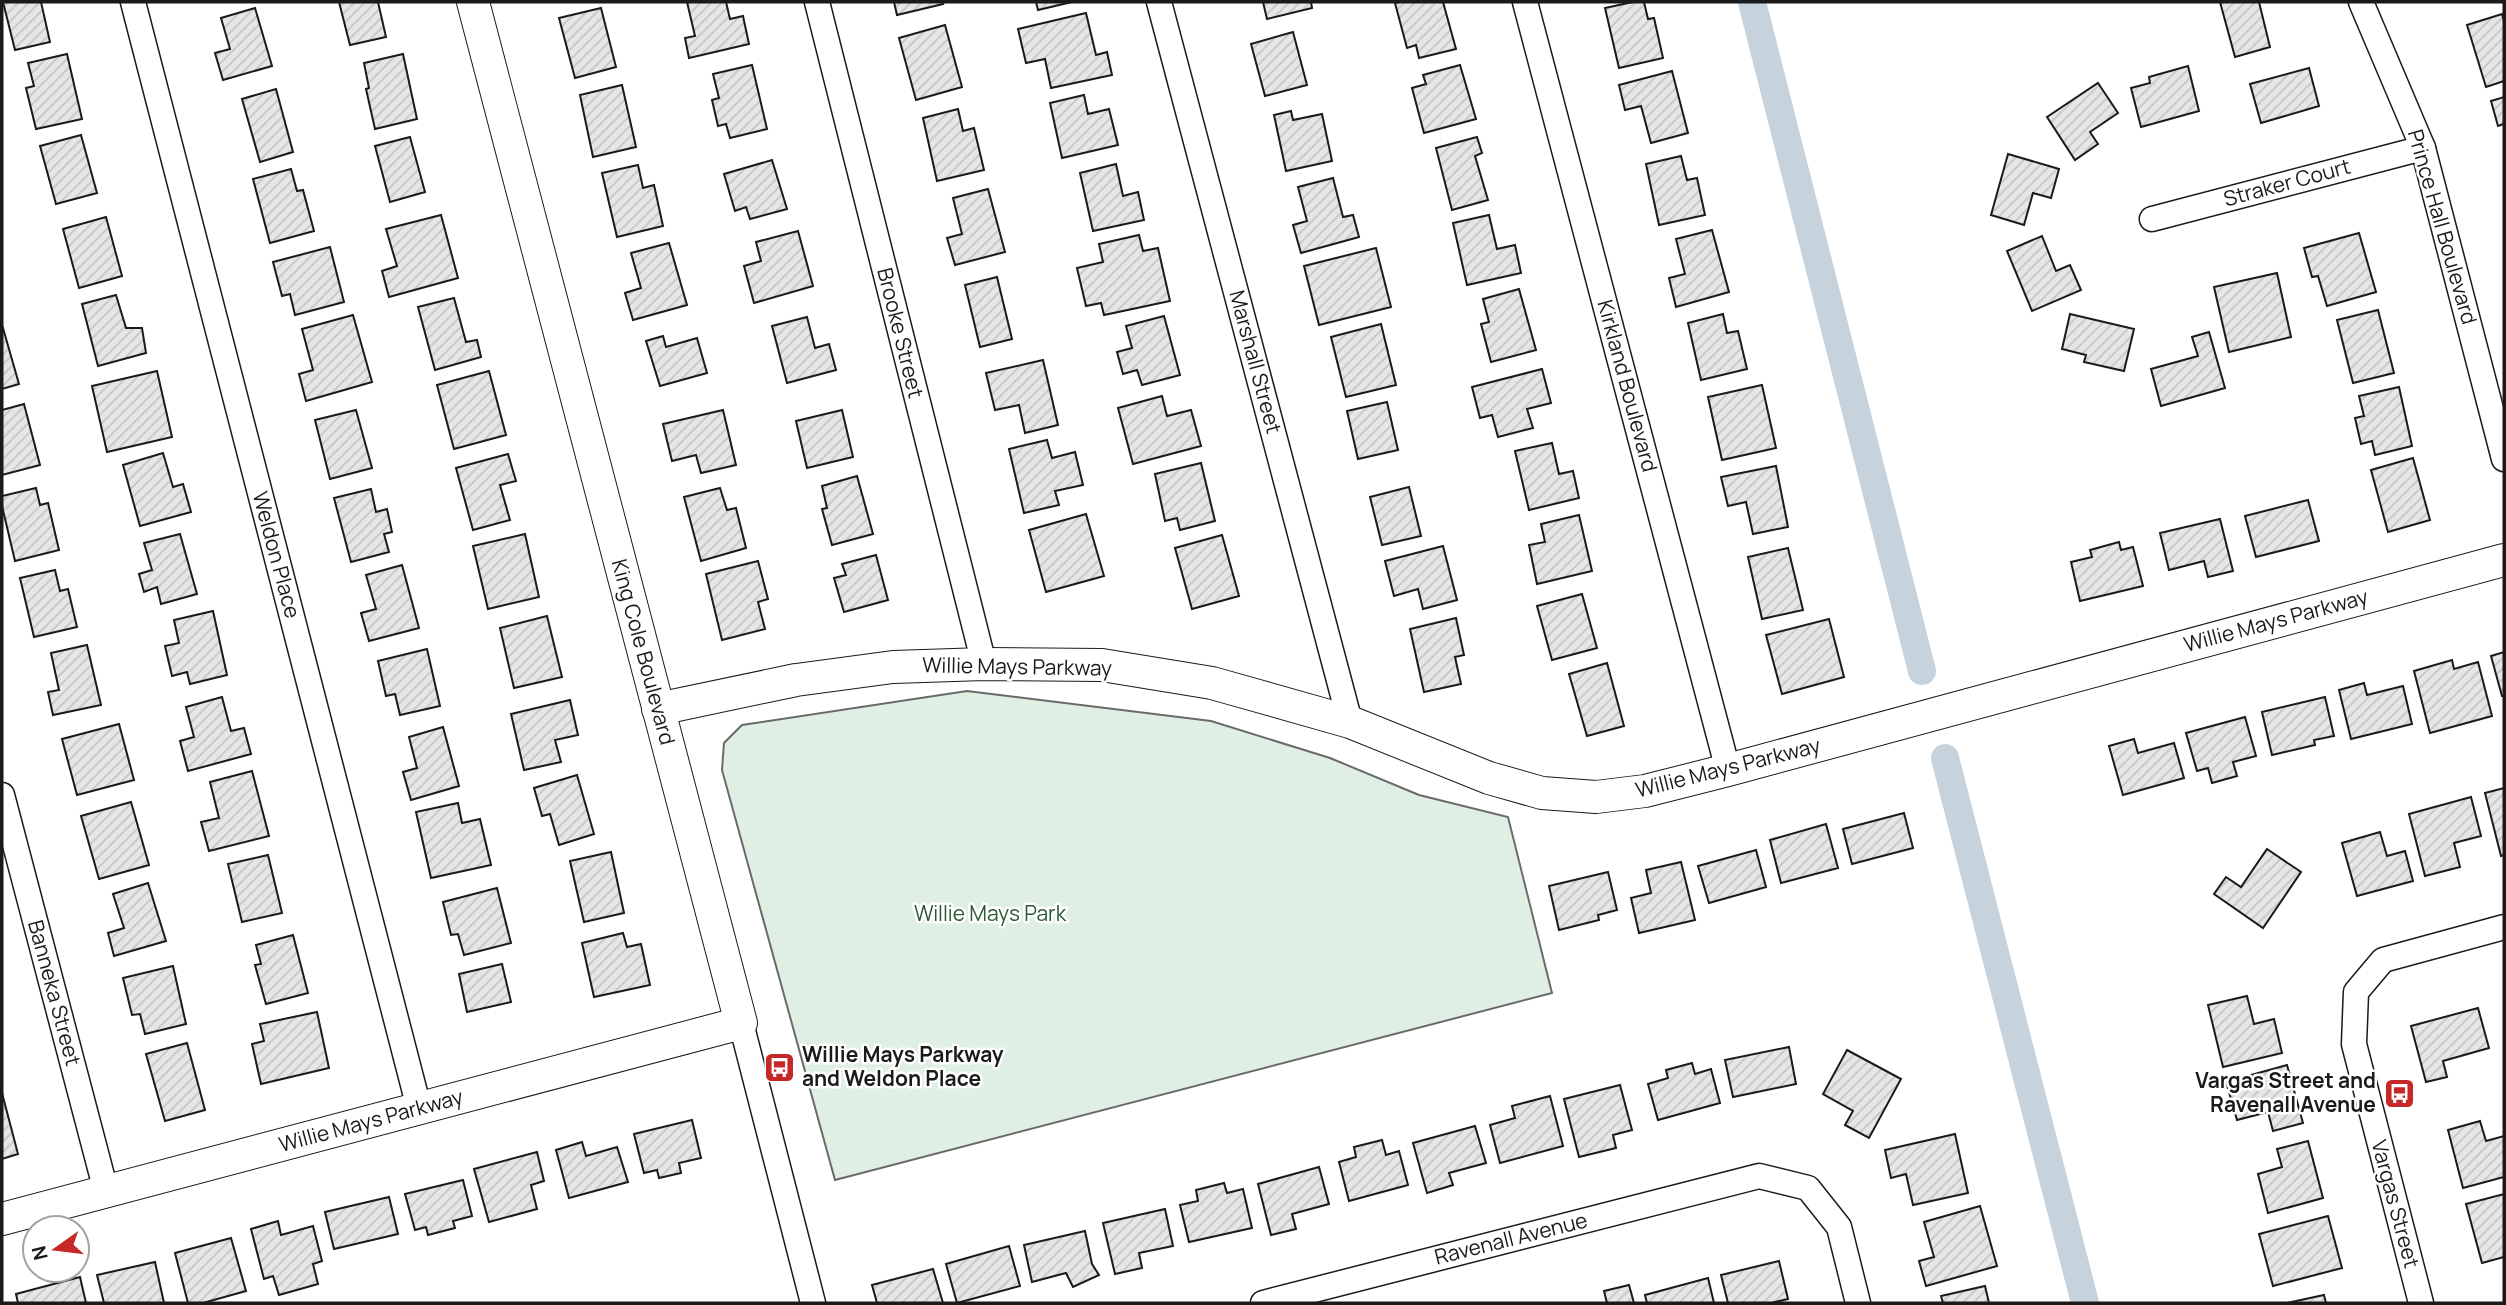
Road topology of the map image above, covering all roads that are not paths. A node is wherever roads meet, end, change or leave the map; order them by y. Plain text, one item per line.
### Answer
1 (133, 2) edge
2 (473, 2) edge
3 (817, 2) edge
4 (1159, 2) edge
5 (1525, 2) edge
6 (2361, 2) edge
7 (2423, 148) junction
8 (2152, 219) dead end
9 (2504, 459) edge
10 (2504, 560) edge
11 (984, 664) junction
12 (658, 709) junction
13 (1350, 722) junction
14 (1728, 770) junction
15 (2, 795) edge
16 (2504, 927) edge
17 (741, 1023) junction
18 (419, 1108) junction
19 (106, 1191) junction
20 (2, 1219) edge
21 (813, 1303) edge
22 (1263, 1303) edge
23 (1858, 1303) edge
24 (2421, 1303) edge

1 - 18 street, Weldon Place
2 - 12 street, King Cole Boulevard
3 - 11 street, Brooke Street
4 - 13 street, Marshall Street
5 - 14 street, Kirkland Boulevard
6 - 7 street, Prince Hall Boulevard
7 - 8 street, Straker Court
7 - 9 street, Prince Hall Boulevard
10 - 14 street, Willie Mays Parkway
11 - 12 street, Willie Mays Parkway
11 - 13 street, Willie Mays Parkway
12 - 17 street, King Cole Boulevard
13 - 14 street, Willie Mays Parkway
15 - 19 street, Banneka Street
16 - 24 street, Vargas Street
17 - 18 street, Willie Mays Parkway
17 - 21 street, King Cole Boulevard
18 - 19 street, Willie Mays Parkway
19 - 20 street, Willie Mays Parkway
22 - 23 street, Ravenall Avenue

